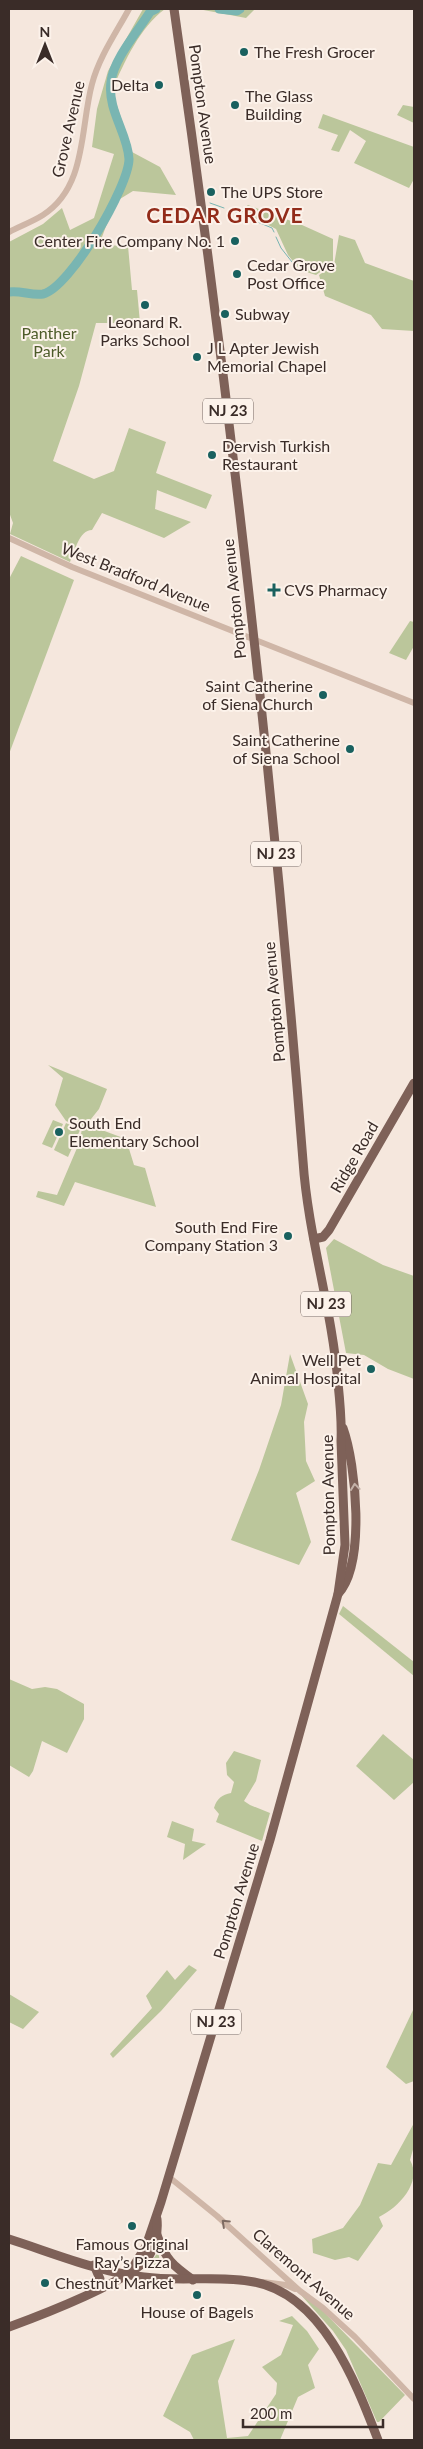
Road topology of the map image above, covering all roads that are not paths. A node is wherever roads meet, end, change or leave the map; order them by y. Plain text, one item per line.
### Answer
1 (129, 9) edge
2 (174, 9) edge
3 (9, 232) edge
4 (9, 538) edge
5 (254, 640) junction
6 (414, 703) edge
7 (414, 1083) edge
8 (314, 1239) junction
9 (169, 2177) junction
10 (157, 2216) junction
11 (157, 2235) junction
12 (9, 2239) edge
13 (94, 2266) junction
14 (128, 2275) junction
15 (193, 2280) junction
16 (254, 2282) junction
17 (98, 2289) junction
18 (300, 2291) junction
19 (9, 2327) edge
20 (414, 2399) edge
21 (378, 2440) edge

1 - 3 street, Grove Avenue
2 - 5 main road, Pompton Avenue / NJ 23
4 - 5 street, West Bradford Avenue
5 - 6 street, West Bradford Avenue
5 - 8 main road, Pompton Avenue / NJ 23
7 - 8 main road, Ridge Road
8 - 9 main road, Pompton Avenue / NJ 23
9 - 10 main road, Pompton Avenue / NJ 23
18 -> 9 street, Claremont Avenue
10 - 11 main road, Pompton Avenue / NJ 23
10 - 14 main road, Pompton Avenue / NJ 23
11 - 14 main road, Pompton Avenue / NJ 23
11 - 15 main road
12 - 13 main road
13 - 14 main road
13 - 17 main road
14 - 15 main road
14 - 17 main road
15 - 16 main road
16 - 18 street
16 - 21 main road
17 - 19 main road
18 - 20 street, Claremont Avenue

